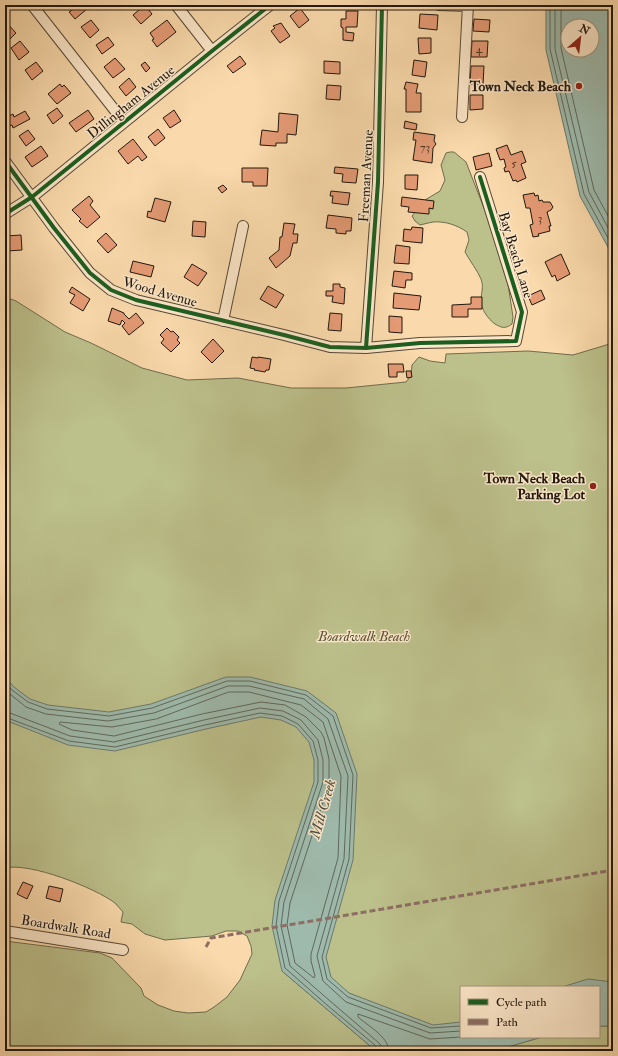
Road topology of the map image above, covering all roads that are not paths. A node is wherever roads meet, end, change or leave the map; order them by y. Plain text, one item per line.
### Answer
1 (32, 5) edge
2 (176, 5) edge
3 (270, 5) edge
4 (382, 5) edge
5 (439, 5) edge
6 (468, 6) edge
7 (212, 50) junction
8 (462, 117) dead end
9 (124, 122) junction
10 (5, 161) edge
11 (480, 177) dead end
12 (32, 197) junction
13 (5, 214) edge
14 (243, 226) dead end
15 (223, 321) junction
16 (516, 341) joint
17 (366, 348) junction
18 (5, 931) edge
19 (123, 950) dead end

1 - 9 street
2 - 7 street
3 - 7 street, Dillingham Avenue
4 - 17 street, Freeman Avenue
5 - 6 street
6 - 8 street
7 - 9 street, Dillingham Avenue
9 - 12 street, Dillingham Avenue
10 - 12 street, Wood Avenue
11 - 16 street, Bay Beach Lane
12 - 13 street, Dillingham Avenue
12 - 15 street, Wood Avenue
14 - 15 street
15 - 17 street, Wood Avenue
16 - 17 street, Wood Avenue
18 - 19 street, Boardwalk Road

